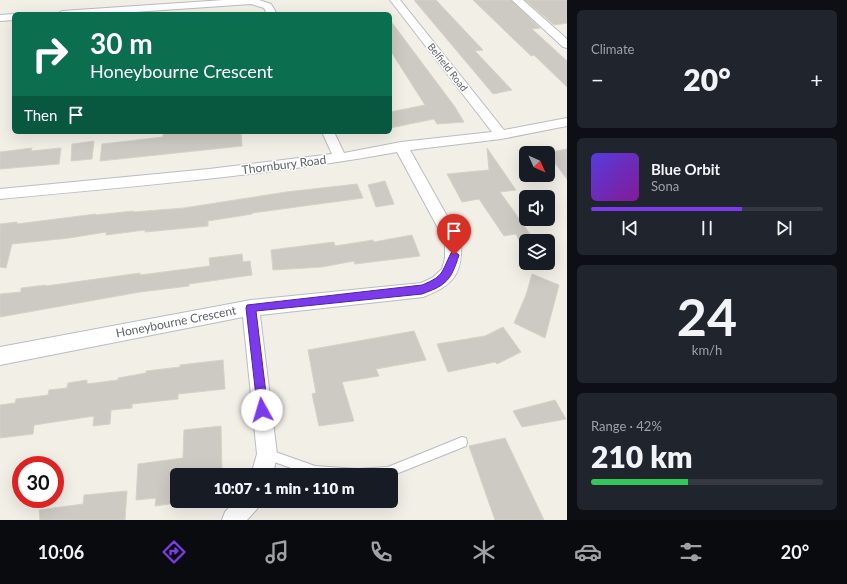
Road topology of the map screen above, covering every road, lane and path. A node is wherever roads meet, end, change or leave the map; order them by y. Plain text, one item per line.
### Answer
1 (395, 0) edge
2 (517, 0) edge
3 (136, 11) edge
4 (111, 12) edge
5 (271, 12) edge
6 (6, 18) edge
7 (0, 29) edge
8 (567, 45) edge
9 (567, 122) edge
10 (329, 134) edge
11 (501, 135) junction
12 (402, 147) junction
13 (340, 158) junction
14 (0, 194) edge
15 (251, 308) junction
16 (0, 356) edge
17 (462, 442) dead end
18 (267, 454) junction
19 (264, 468) edge
20 (243, 508) edge
21 (234, 520) edge

1 - 11 street, Belfield Road
2 - 8 street
3 - 4 street
3 - 5 street
6 - 7 street
9 - 11 street, Thornbury Road
10 - 13 street
11 - 12 street, Thornbury Road
12 - 13 street, Thornbury Road
12 - 15 street, Honeybourne Crescent
13 - 14 street, Thornbury Road
15 - 16 street, Honeybourne Crescent
15 - 18 street
17 - 18 lane
18 - 19 street
20 - 21 street

